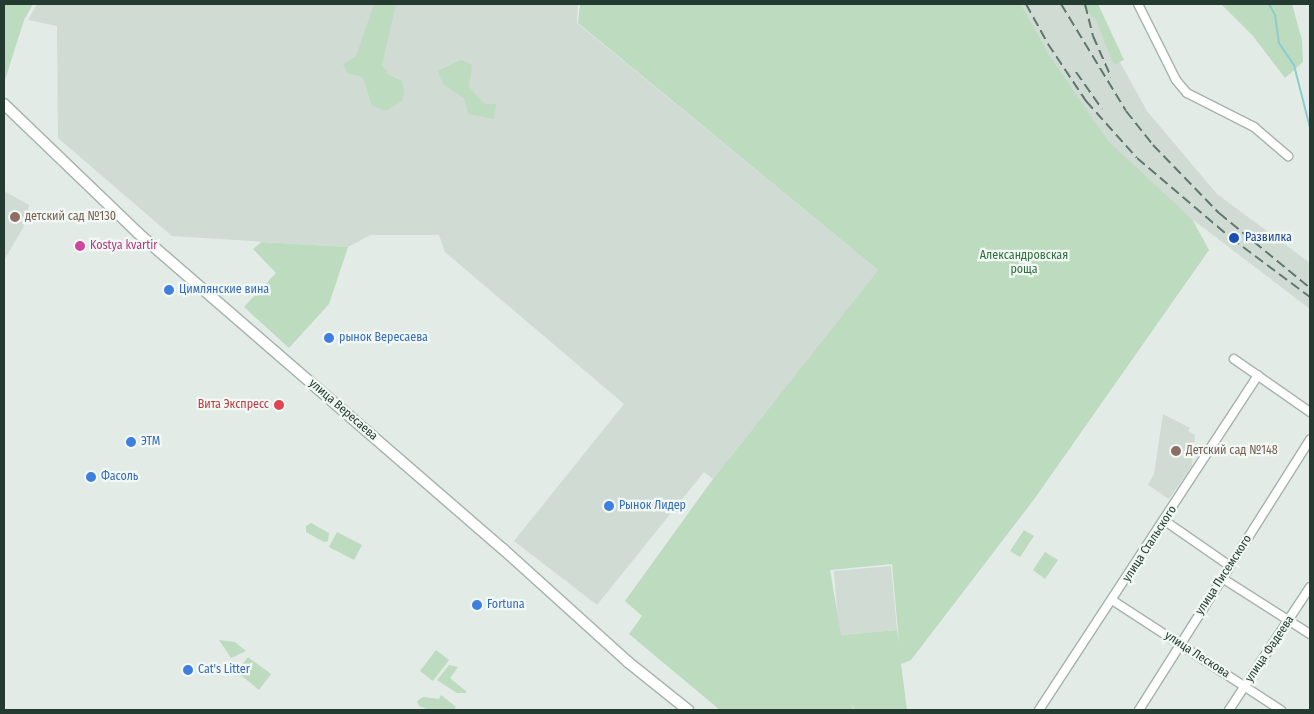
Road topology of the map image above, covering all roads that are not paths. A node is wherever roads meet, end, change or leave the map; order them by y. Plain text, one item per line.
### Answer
1 (1138, 4) edge
2 (4, 104) edge
3 (1288, 156) dead end
4 (1234, 359) dead end
5 (1258, 376) junction
6 (1310, 412) edge
7 (1310, 440) edge
8 (1165, 521) junction
9 (1230, 566) junction
10 (1222, 578) junction
11 (1310, 587) edge
12 (1112, 600) junction
13 (1289, 620) junction
14 (1310, 634) edge
15 (1180, 644) junction
16 (1245, 686) junction
17 (688, 710) edge
18 (1039, 710) edge
19 (1139, 710) edge
20 (1229, 710) edge
21 (1281, 710) edge

1 - 3 street
2 - 17 main road, улица Вересаева
4 - 5 street
5 - 6 street
5 - 8 street, улица Стальского
7 - 9 street, улица Писемского
8 - 9 street
8 - 12 street, улица Стальского
9 - 10 street, улица Писемского
10 - 13 street
10 - 15 street, улица Писемского
11 - 13 street, улица Фадеева
12 - 15 street, улица Лескова
12 - 18 street, улица Стальского
13 - 14 street
13 - 16 street, улица Фадеева
15 - 16 street, улица Лескова
15 - 19 street, улица Писемского
16 - 20 street, улица Фадеева
16 - 21 street, улица Лескова

